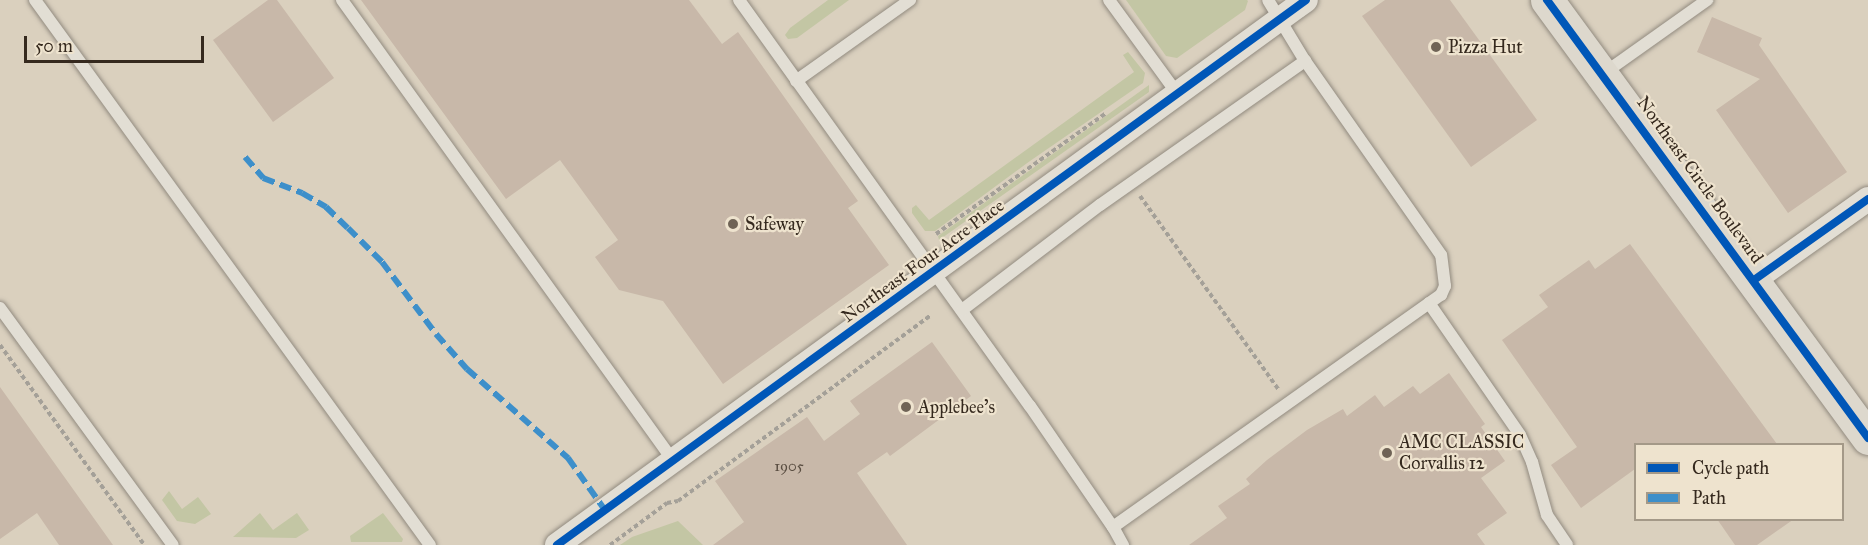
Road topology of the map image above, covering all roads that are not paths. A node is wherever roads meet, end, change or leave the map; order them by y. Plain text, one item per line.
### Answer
1 (35, 0) edge
2 (342, 0) edge
3 (739, 0) edge
4 (910, 0) edge
5 (1109, 0) edge
6 (1306, 0) edge
7 (1707, 0) edge
8 (1554, 2) edge
9 (1274, 9) edge
10 (1305, 61) junction
11 (1603, 74) junction
12 (796, 81) junction
13 (1176, 92) junction
14 (1868, 199) edge
15 (934, 273) junction
16 (1754, 280) junction
17 (1428, 303) junction
18 (0, 308) edge
19 (962, 310) junction
20 (1868, 438) edge
21 (672, 459) junction
22 (1113, 527) junction
23 (173, 545) edge
24 (430, 545) edge
25 (557, 545) edge
26 (1123, 545) edge
27 (1567, 545) edge

1 - 24 lane
2 - 21 lane
3 - 12 lane
4 - 12 lane
5 - 13 lane
6 - 9 street, Northeast Four Acre Place
7 - 11 lane
8 - 11 main road, Northeast Circle Boulevard
9 - 10 lane
9 - 13 street, Northeast Four Acre Place
10 - 17 lane
10 - 19 lane
11 - 16 main road, Northeast Circle Boulevard
12 - 15 lane
13 - 15 street, Northeast Four Acre Place
14 - 16 street
15 - 19 lane
15 - 21 street, Northeast Four Acre Place
16 - 20 main road, Northeast Circle Boulevard
17 - 22 lane
17 - 27 lane
18 - 23 lane
19 - 22 lane
21 - 25 street, Northeast Four Acre Place
22 - 26 lane

